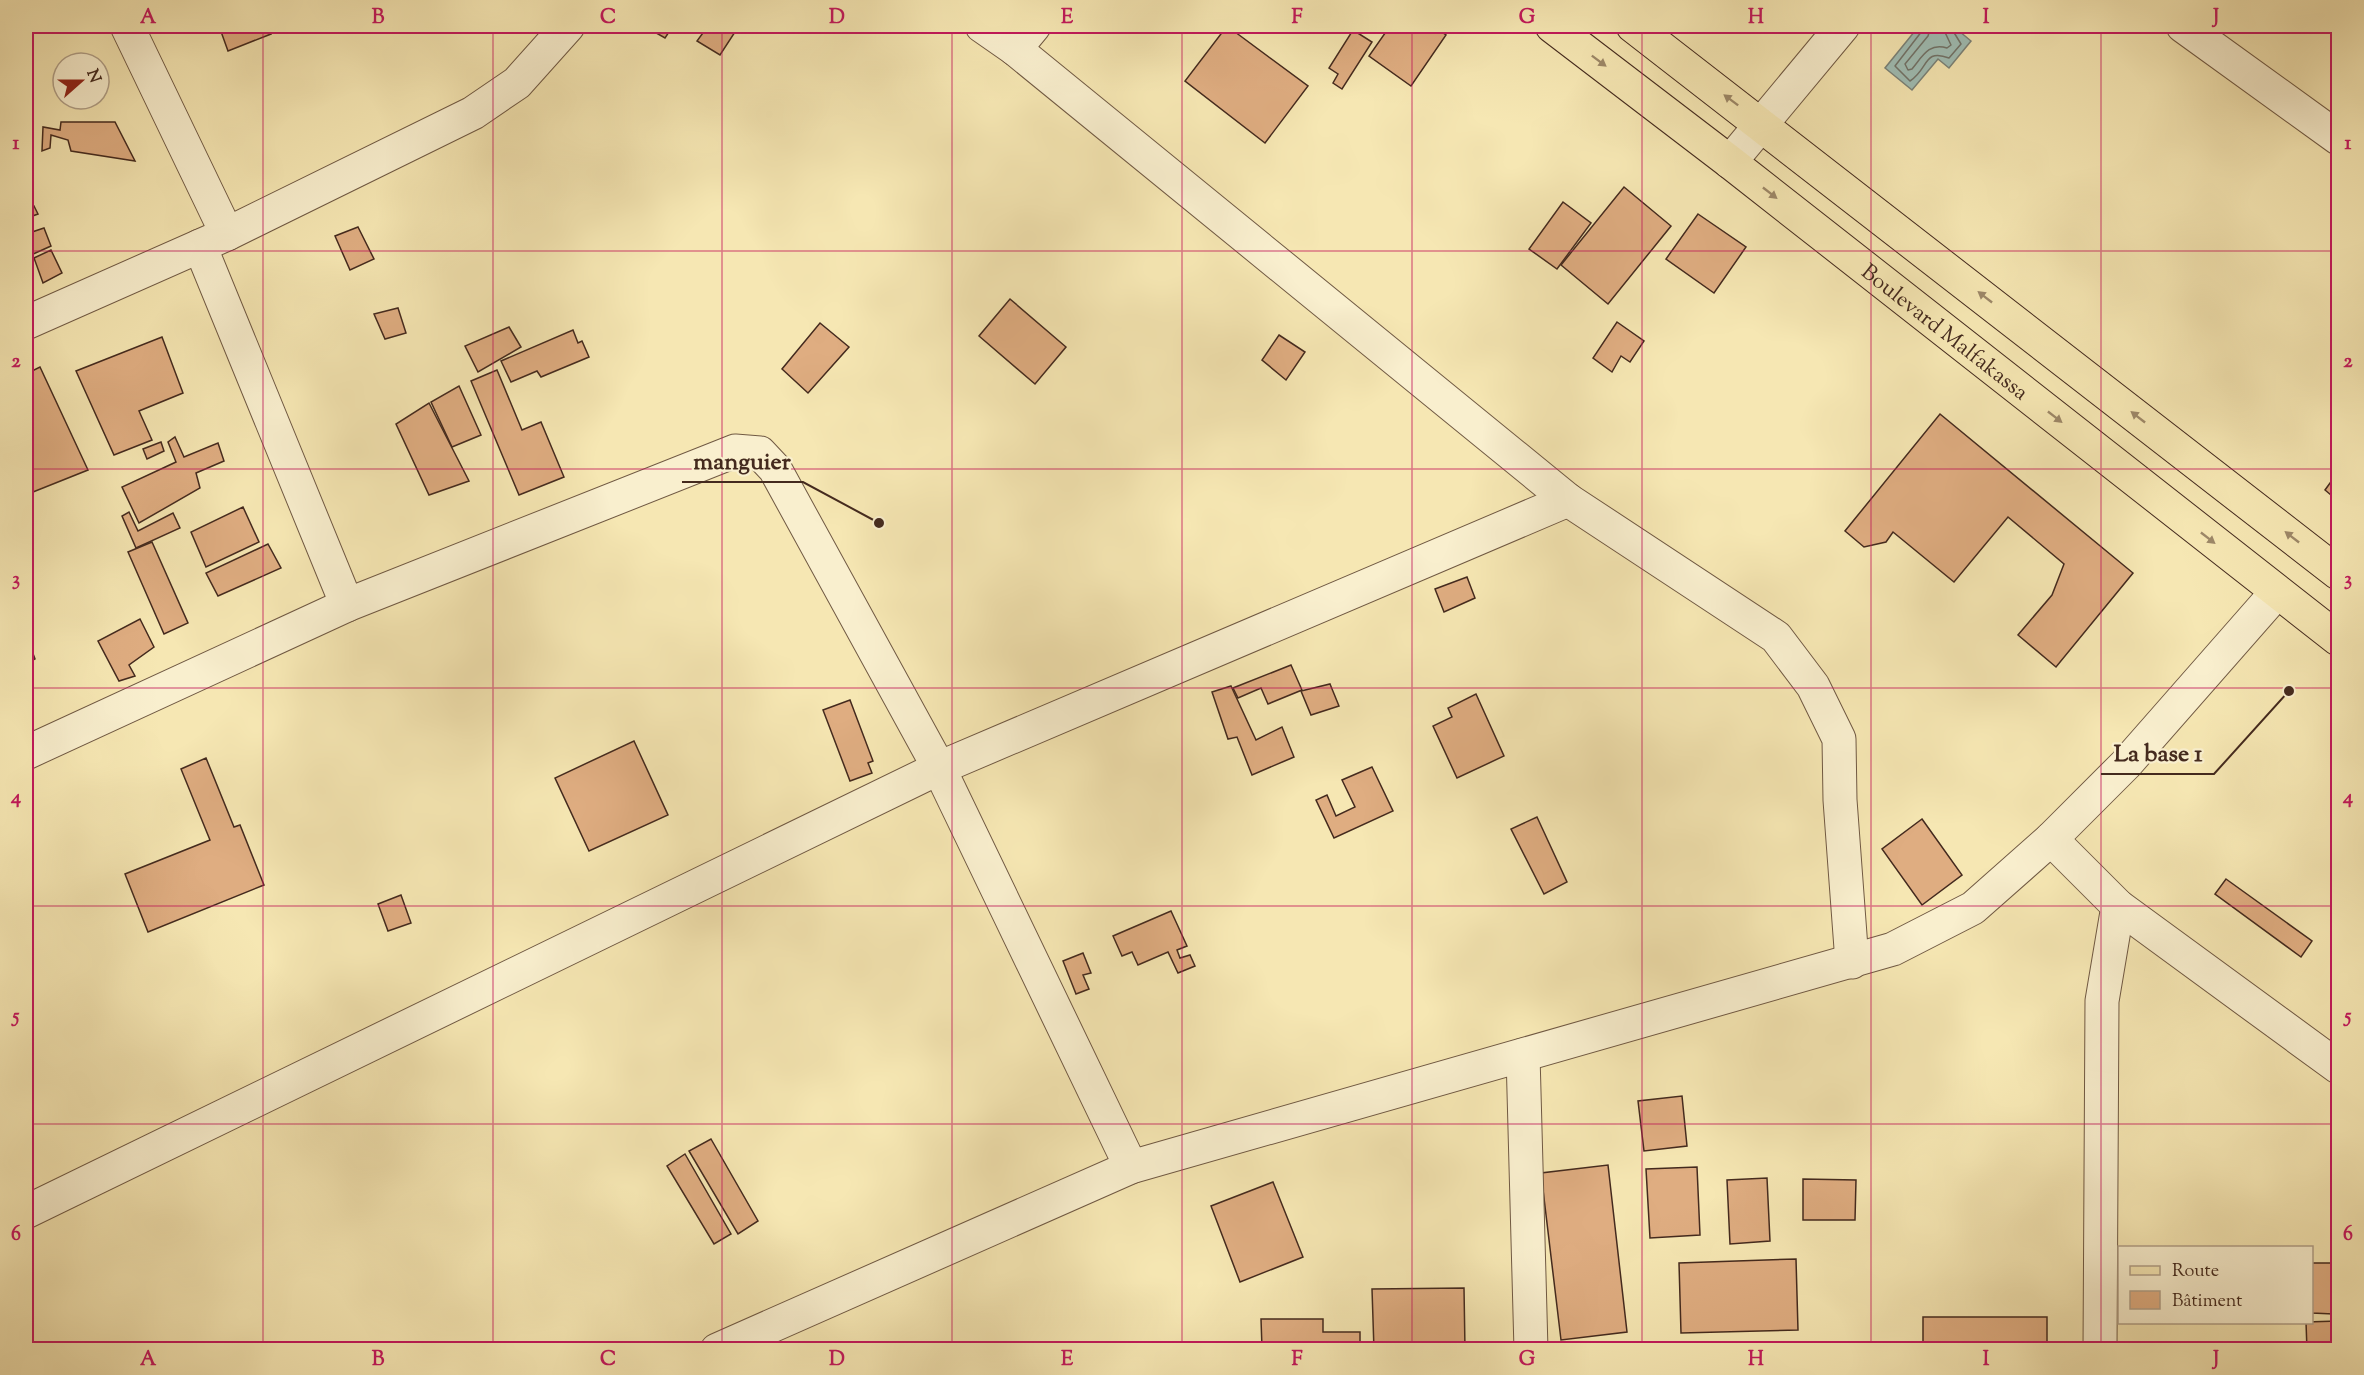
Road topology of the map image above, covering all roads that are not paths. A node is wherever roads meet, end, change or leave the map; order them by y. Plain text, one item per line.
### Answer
1 (127, 26) edge
2 (568, 26) edge
3 (982, 26) edge
4 (1552, 26) edge
5 (1633, 26) edge
6 (1843, 26) edge
7 (2183, 26) edge
8 (1024, 37) edge
9 (1762, 124) junction
10 (2338, 138) edge
11 (1730, 162) junction
12 (213, 240) junction
13 (26, 323) edge
14 (1568, 500) junction
15 (2338, 573) edge
16 (2277, 592) junction
17 (347, 604) junction
18 (2338, 639) edge
19 (26, 753) edge
20 (939, 768) junction
21 (2051, 839) junction
22 (2118, 906) junction
23 (1852, 962) junction
24 (1523, 1055) junction
25 (2338, 1067) edge
26 (1131, 1167) junction
27 (26, 1212) edge
28 (717, 1350) edge
29 (1531, 1350) edge
30 (2100, 1350) edge

1 - 12 street
2 - 12 street
3 - 8 street
4 -> 11 main road, Boulevard Malfakassa
9 -> 5 main road
6 - 9 street
7 - 10 street
8 - 14 street
9 - 11 street
15 -> 9 main road
11 -> 16 main road, Boulevard Malfakassa
12 - 13 street
12 - 17 street
14 - 20 street
14 - 23 street
16 - 18 main road, Boulevard Malfakassa
16 - 21 street
17 - 19 street
17 - 20 street
20 - 26 street
20 - 27 street
21 - 22 street
21 - 23 street
22 - 25 street
22 - 30 street
23 - 24 street
24 - 26 street
24 - 29 street
26 - 28 street

